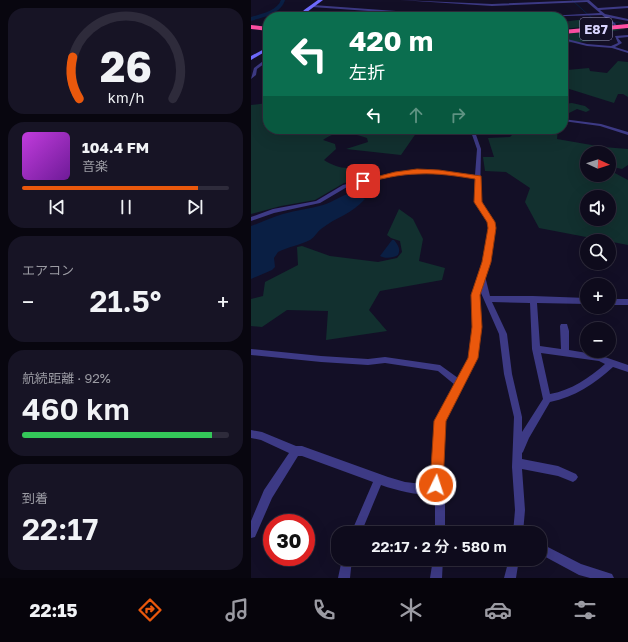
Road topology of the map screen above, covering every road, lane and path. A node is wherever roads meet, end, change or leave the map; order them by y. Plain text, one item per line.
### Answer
1 (321, 0) edge
2 (401, 0) edge
3 (587, 1) edge
4 (463, 2) edge
5 (313, 6) junction
6 (628, 7) edge
7 (597, 8) junction
8 (458, 9) dead end
9 (304, 12) edge
10 (407, 12) edge
11 (603, 15) junction
12 (568, 16) edge
13 (628, 20) edge
14 (615, 25) dead end
15 (627, 27) edge
16 (252, 28) edge
17 (263, 29) edge
18 (568, 31) edge
19 (628, 36) edge
20 (568, 40) edge
21 (612, 47) junction
22 (263, 51) edge
23 (628, 52) edge
24 (251, 58) edge
25 (263, 63) edge
26 (251, 78) edge
27 (568, 121) edge
28 (474, 134) edge
29 (628, 134) edge
30 (478, 177) junction
31 (251, 219) edge
32 (482, 276) junction
33 (488, 299) junction
34 (533, 299) junction
35 (580, 301) edge
36 (616, 302) edge
37 (628, 302) edge
38 (564, 326) dead end
39 (536, 349) junction
40 (251, 352) edge
41 (565, 353) junction
42 (611, 363) junction
43 (628, 369) edge
44 (459, 383) junction
45 (547, 399) junction
46 (251, 434) edge
47 (296, 451) junction
48 (518, 458) junction
49 (573, 477) dead end
50 (379, 479) junction
51 (437, 490) junction
52 (359, 526) edge
53 (440, 526) edge
54 (519, 526) edge
55 (251, 533) edge
56 (547, 551) edge
57 (346, 566) edge
58 (437, 566) edge
59 (513, 566) edge
60 (344, 578) edge
61 (436, 578) edge
62 (510, 578) edge
63 (608, 578) edge

1 - 5 street
2 - 4 street
3 - 4 street
3 - 7 street
4 - 8 street
5 - 9 street
5 - 10 street
6 - 7 street
7 - 11 street
11 - 12 street
11 - 13 street
11 - 14 street
15 - 18 highway, E87
16 - 17 highway
19 - 21 street
20 - 21 street
21 - 23 street
22 - 24 street
25 - 26 street
27 - 29 street
28 - 30 street
30 - 31 street
30 - 32 street
32 - 33 street
32 - 44 street
33 - 34 street
33 - 48 street
34 - 35 street
34 - 39 street
36 - 37 street
38 - 41 street
39 - 41 street
39 - 45 street
40 - 44 street
41 - 42 street
42 - 43 street
42 - 45 street
44 - 51 street
45 - 48 street
46 - 47 street
47 - 50 street
47 - 55 street
48 - 49 street
48 - 54 street
50 - 51 street
50 - 52 street
51 - 53 street
56 - 63 street
57 - 60 street
58 - 61 street
59 - 62 street

